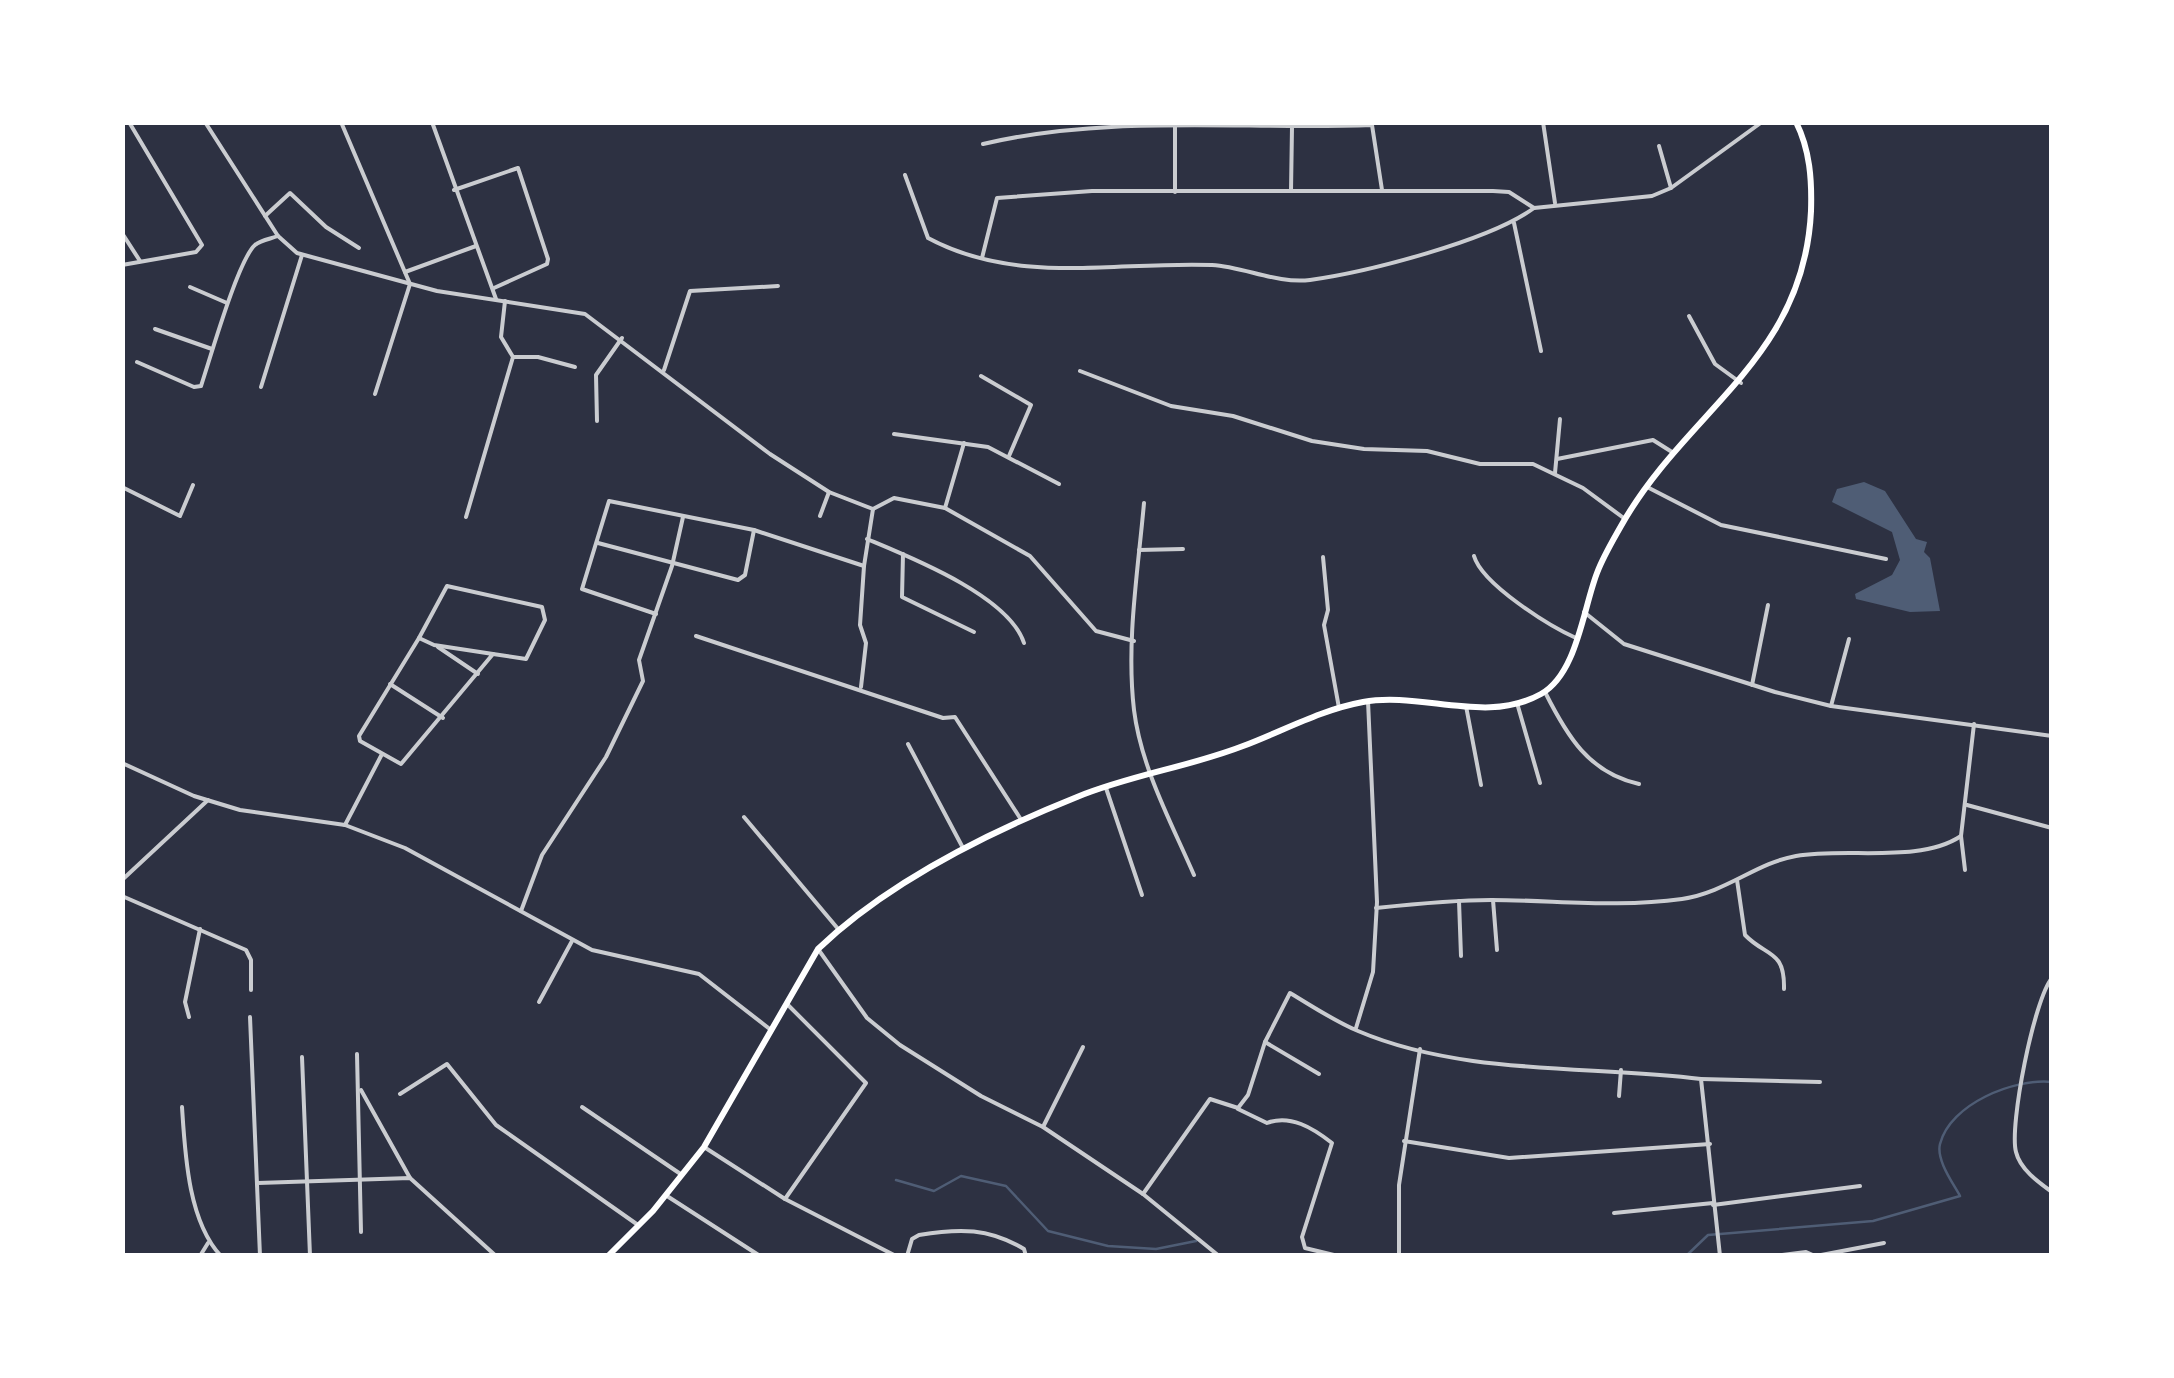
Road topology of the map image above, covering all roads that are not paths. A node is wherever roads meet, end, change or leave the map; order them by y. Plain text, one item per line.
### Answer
1 (130, 122) edge
2 (205, 122) edge
3 (341, 122) edge
4 (432, 122) edge
5 (1543, 122) edge
6 (1762, 122) edge
7 (1796, 122) edge
8 (1314, 125) edge
9 (1175, 127) junction
10 (1292, 127) junction
11 (983, 144) dead end
12 (1659, 146) dead end
13 (905, 175) dead end
14 (1671, 188) junction
15 (454, 190) junction
16 (1382, 190) junction
17 (1292, 191) junction
18 (1175, 192) junction
19 (1555, 203) junction
20 (1534, 208) junction
21 (265, 216) junction
22 (1514, 222) junction
23 (122, 234) edge
24 (278, 236) junction
25 (476, 246) junction
26 (359, 248) dead end
27 (302, 255) junction
28 (982, 258) junction
29 (140, 261) junction
30 (122, 265) edge
31 (405, 272) junction
32 (410, 284) junction
33 (778, 286) dead end
34 (190, 287) dead end
35 (494, 288) junction
36 (496, 298) junction
37 (505, 301) junction
38 (228, 304) junction
39 (1689, 316) dead end
40 (156, 329) dead end
41 (622, 338) junction
42 (212, 350) junction
43 (1541, 350) dead end
44 (513, 357) junction
45 (137, 362) dead end
46 (575, 367) dead end
47 (664, 370) junction
48 (1080, 370) dead end
49 (981, 376) dead end
50 (1740, 382) junction
51 (260, 388) dead end
52 (375, 394) dead end
53 (1560, 419) dead end
54 (597, 421) dead end
55 (894, 434) dead end
56 (964, 443) junction
57 (1673, 452) junction
58 (1010, 456) junction
59 (1558, 459) junction
60 (1555, 473) junction
61 (1059, 484) dead end
62 (193, 485) dead end
63 (122, 487) edge
64 (1648, 487) junction
65 (829, 492) junction
66 (1144, 503) dead end
67 (945, 508) junction
68 (873, 509) junction
69 (820, 516) dead end
70 (466, 517) dead end
71 (683, 517) junction
72 (1624, 519) junction
73 (754, 530) junction
74 (867, 539) junction
75 (598, 543) junction
76 (1138, 550) junction
77 (1182, 550) dead end
78 (903, 554) junction
79 (1474, 556) dead end
80 (1324, 557) dead end
81 (1886, 559) dead end
82 (672, 566) junction
83 (864, 566) junction
84 (1768, 605) dead end
85 (1584, 612) junction
86 (655, 617) junction
87 (974, 632) dead end
88 (696, 636) dead end
89 (419, 638) junction
90 (1576, 638) junction
91 (1849, 639) dead end
92 (1134, 641) junction
93 (1024, 643) dead end
94 (434, 645) junction
95 (493, 654) junction
96 (478, 674) junction
97 (390, 684) junction
98 (1752, 685) junction
99 (860, 690) junction
100 (1545, 692) junction
101 (1368, 701) junction
102 (1517, 703) junction
103 (1466, 706) junction
104 (1831, 706) junction
105 (1339, 708) junction
106 (443, 718) junction
107 (1974, 724) junction
108 (2052, 736) edge
109 (908, 744) dead end
110 (382, 754) junction
111 (122, 763) edge
112 (1152, 773) junction
113 (1540, 783) dead end
114 (1639, 784) dead end
115 (1481, 785) dead end
116 (1106, 788) junction
117 (208, 800) junction
118 (1967, 805) junction
119 (744, 818) dead end
120 (1022, 822) junction
121 (345, 825) junction
122 (2052, 828) edge
123 (1962, 836) junction
124 (963, 848) junction
125 (1965, 870) dead end
126 (1194, 874) dead end
127 (122, 880) edge
128 (1737, 880) junction
129 (1142, 895) dead end
130 (122, 896) edge
131 (1494, 900) junction
132 (1459, 901) junction
133 (1376, 908) junction
134 (521, 911) junction
135 (200, 929) junction
136 (839, 930) junction
137 (572, 941) junction
138 (818, 950) junction
139 (1497, 950) dead end
140 (1461, 956) dead end
141 (2052, 978) edge
142 (251, 990) dead end
143 (1784, 990) dead end
144 (539, 1002) dead end
145 (784, 1002) junction
146 (189, 1017) dead end
147 (250, 1017) dead end
148 (771, 1030) junction
149 (1355, 1030) junction
150 (1264, 1042) junction
151 (1082, 1047) dead end
152 (1420, 1049) junction
153 (357, 1054) dead end
154 (302, 1057) dead end
155 (1621, 1070) junction
156 (1319, 1074) dead end
157 (1702, 1078) junction
158 (1820, 1082) dead end
159 (359, 1086) junction
160 (400, 1094) dead end
161 (1618, 1096) dead end
162 (182, 1107) dead end
163 (582, 1108) dead end
164 (1238, 1108) junction
165 (1043, 1128) junction
166 (1404, 1142) junction
167 (1710, 1144) junction
168 (704, 1147) junction
169 (682, 1175) junction
170 (410, 1178) junction
171 (361, 1180) junction
172 (258, 1183) junction
173 (308, 1184) junction
174 (1860, 1186) dead end
175 (2052, 1192) edge
176 (1143, 1194) junction
177 (666, 1196) junction
178 (784, 1199) junction
179 (1713, 1204) junction
180 (1614, 1213) dead end
181 (638, 1224) junction
182 (361, 1232) dead end
183 (208, 1242) junction
184 (1884, 1243) dead end
185 (200, 1256) edge
186 (221, 1256) edge
187 (260, 1256) edge
188 (310, 1256) edge
189 (496, 1256) edge
190 (608, 1256) edge
191 (760, 1256) edge
192 (896, 1256) edge
193 (908, 1256) edge
194 (1026, 1256) edge
195 (1220, 1256) edge
196 (1338, 1256) edge
197 (1400, 1256) edge
198 (1720, 1256) edge
199 (1774, 1256) edge
200 (1815, 1256) edge

1 - 29 street
2 - 21 street
3 - 31 street
4 - 15 street
5 - 19 street
6 - 14 street
7 - 50 highway
8 - 10 street
8 - 16 street
9 - 10 street
9 - 11 street
9 - 18 street
10 - 17 street
12 - 14 street
13 - 28 street
14 - 19 street
15 - 25 street
15 - 35 street
16 - 17 street
16 - 20 street
17 - 18 street
18 - 28 street
19 - 20 street
20 - 22 street
21 - 24 street
21 - 26 street
22 - 28 street
22 - 43 street
23 - 29 street
24 - 27 street
24 - 38 street
25 - 31 street
25 - 35 street
27 - 32 street
27 - 51 street
29 - 30 street
31 - 32 street
32 - 36 street
32 - 52 street
33 - 47 street
34 - 38 street
35 - 36 street
36 - 37 street
37 - 41 street
37 - 44 street
38 - 42 street
39 - 50 street
40 - 42 street
41 - 47 street
41 - 54 street
42 - 45 street
44 - 46 street
44 - 70 street
47 - 65 street
48 - 60 street
49 - 58 street
50 - 57 highway
53 - 59 street
55 - 56 street
56 - 58 street
56 - 67 street
57 - 59 street
57 - 64 highway
58 - 61 street
59 - 60 street
60 - 72 street
62 - 63 street
64 - 72 highway
64 - 81 street
65 - 68 street
65 - 69 street
66 - 76 street
67 - 68 street
67 - 92 street
68 - 74 street
71 - 73 street
71 - 75 street
71 - 82 street
72 - 85 highway
73 - 82 street
73 - 83 street
74 - 78 street
74 - 83 street
75 - 82 street
75 - 86 street
76 - 77 street
76 - 92 street
78 - 87 street
78 - 93 street
79 - 90 street
80 - 105 street
82 - 86 street
83 - 99 street
84 - 98 street
85 - 90 highway
85 - 98 street
86 - 134 street
88 - 99 street
89 - 94 street
89 - 95 street
89 - 97 street
90 - 100 highway
91 - 104 street
92 - 112 street
94 - 95 street
94 - 96 street
95 - 96 street
96 - 106 street
97 - 106 street
97 - 110 street
98 - 104 street
99 - 120 street
100 - 102 highway
100 - 114 street
101 - 103 highway
101 - 105 highway
101 - 133 street
102 - 103 highway
102 - 113 street
103 - 115 street
104 - 107 street
105 - 112 highway
106 - 110 street
107 - 108 street
107 - 118 street
109 - 124 street
110 - 121 street
111 - 117 street
112 - 116 highway
112 - 126 street
116 - 120 highway
116 - 129 street
117 - 121 street
117 - 127 street
118 - 122 street
118 - 123 street
119 - 136 street
120 - 124 highway
121 - 134 street
123 - 125 street
123 - 128 street
124 - 136 highway
128 - 131 street
128 - 143 street
130 - 135 street
131 - 132 street
131 - 139 street
132 - 133 street
132 - 140 street
133 - 149 street
134 - 137 street
135 - 142 street
135 - 146 street
136 - 138 highway
137 - 144 street
137 - 148 street
138 - 145 highway
138 - 165 street
141 - 175 street
145 - 148 highway
145 - 178 street
147 - 172 street
148 - 168 highway
149 - 150 street
149 - 152 street
150 - 156 street
150 - 164 street
151 - 165 street
152 - 155 street
152 - 166 street
153 - 159 street
154 - 173 street
155 - 157 street
155 - 161 street
157 - 158 street
157 - 167 street
159 - 170 street
159 - 171 street
160 - 181 street
162 - 183 street
163 - 169 street
164 - 176 street
164 - 196 street
165 - 176 street
166 - 167 street
166 - 197 street
167 - 179 street
168 - 169 highway
168 - 178 street
169 - 177 highway
170 - 171 street
170 - 189 street
171 - 173 street
171 - 182 street
172 - 173 street
172 - 187 street
173 - 188 street
174 - 179 street
176 - 195 street
177 - 181 highway
177 - 191 street
178 - 192 street
179 - 180 street
179 - 198 street
181 - 190 highway
183 - 185 street
183 - 186 street
184 - 200 street
193 - 194 street
199 - 200 street

